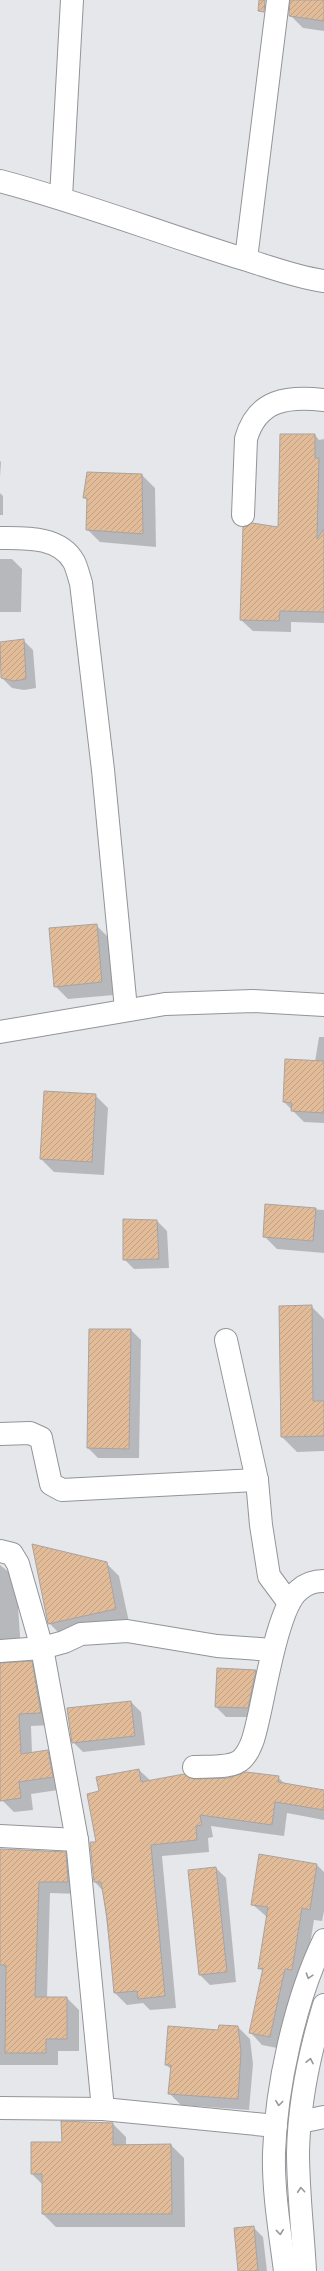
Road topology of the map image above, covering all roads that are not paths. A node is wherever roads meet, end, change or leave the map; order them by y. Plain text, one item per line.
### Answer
1 (72, 0) edge
2 (278, 0) edge
3 (0, 181) edge
4 (61, 197) junction
5 (246, 259) junction
6 (324, 281) edge
7 (324, 400) edge
8 (243, 515) dead end
9 (0, 538) edge
10 (324, 1006) edge
11 (126, 1009) junction
12 (0, 1032) edge
13 (226, 1340) dead end
14 (0, 1434) edge
15 (257, 1480) junction
16 (0, 1551) edge
17 (324, 1581) edge
18 (289, 1603) junction
19 (42, 1648) junction
20 (273, 1650) junction
21 (0, 1651) edge
22 (194, 1767) dead end
23 (0, 1836) edge
24 (77, 1840) junction
25 (324, 1940) edge
26 (324, 2005) edge
27 (0, 2108) edge
28 (103, 2109) junction
29 (324, 2117) edge
30 (300, 2122) junction
31 (276, 2126) junction
32 (285, 2271) edge
33 (306, 2271) edge

1 - 4 street
2 - 5 street
3 - 4 street
4 - 5 street
5 - 6 street
7 - 8 street
9 - 11 street
10 - 11 street
11 - 12 street
13 - 15 street
14 - 15 street
15 - 18 street
16 - 19 street
17 - 18 street
18 - 20 street
19 - 20 street
19 - 21 street
19 - 24 street
20 - 22 street
23 - 24 street
24 - 28 street
25 -> 31 street
30 -> 26 street
27 - 28 street
28 - 31 street
29 - 30 street
33 -> 30 street
31 -> 32 street

